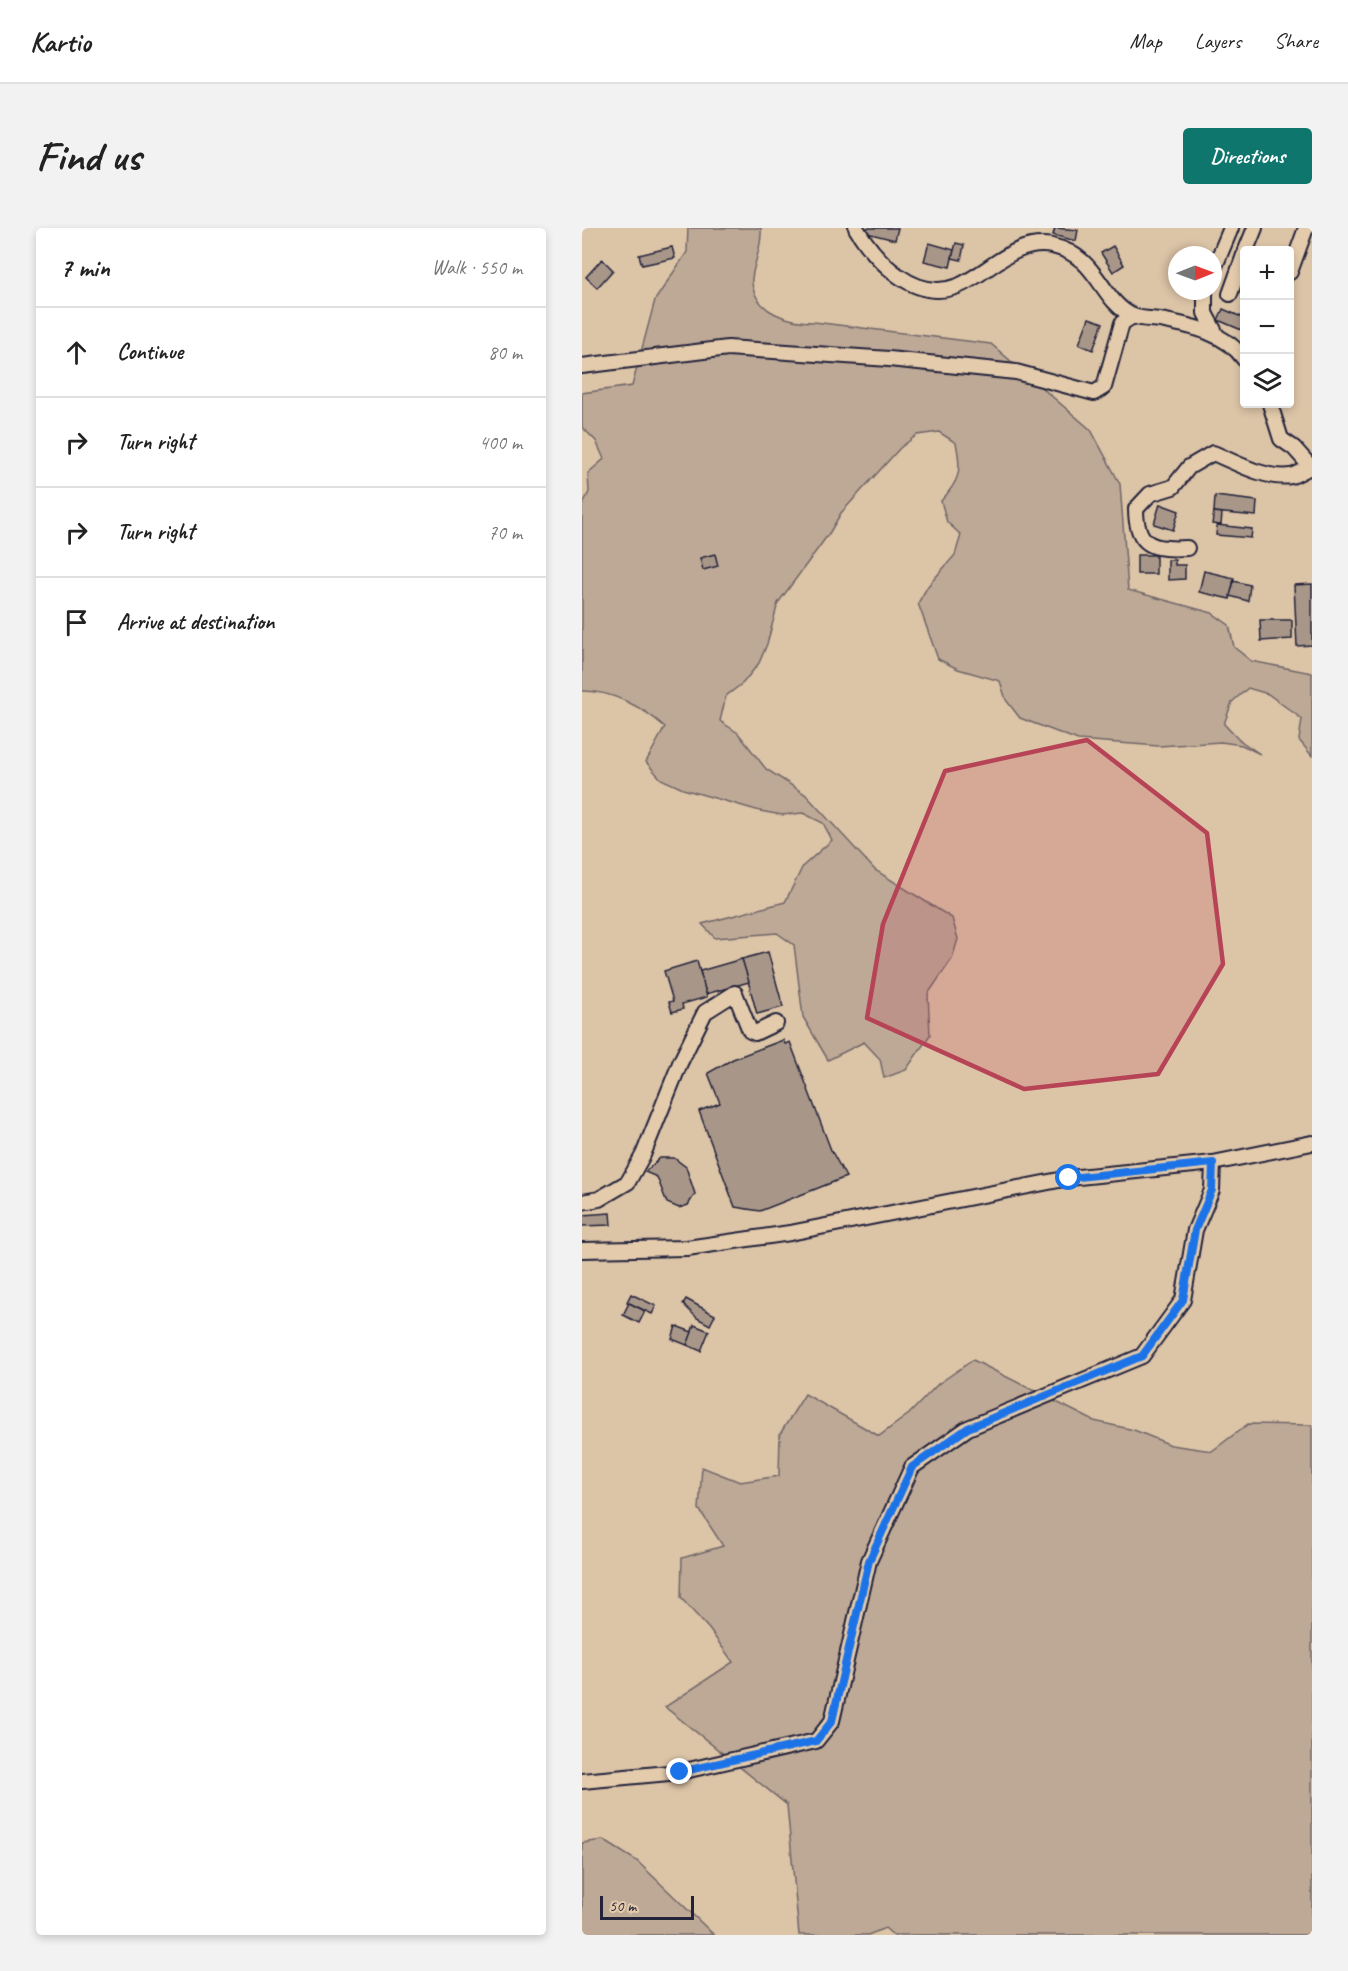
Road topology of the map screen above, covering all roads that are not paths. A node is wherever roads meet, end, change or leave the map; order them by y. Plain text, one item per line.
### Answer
1 (856, 228) edge
2 (1231, 228) edge
3 (1255, 228) edge
4 (1306, 228) edge
5 (1248, 246) edge
6 (1222, 250) edge
7 (1294, 261) edge
8 (1240, 271) edge
9 (1230, 294) dead end
10 (1205, 300) edge
11 (1133, 316) junction
12 (1216, 334) junction
13 (1241, 354) edge
14 (582, 366) edge
15 (1271, 408) edge
16 (1311, 466) edge
17 (1187, 548) dead end
18 (776, 1023) dead end
19 (1312, 1143) edge
20 (1213, 1163) junction
21 (582, 1202) edge
22 (582, 1251) edge
23 (582, 1781) edge

1 - 11 street
2 - 6 street
3 - 5 street
4 - 7 street
8 - 9 street
10 - 12 street
11 - 12 street
11 - 14 street
12 - 13 street
15 - 16 street
16 - 17 street
18 - 21 street
19 - 20 street
20 - 22 street
20 - 23 street

